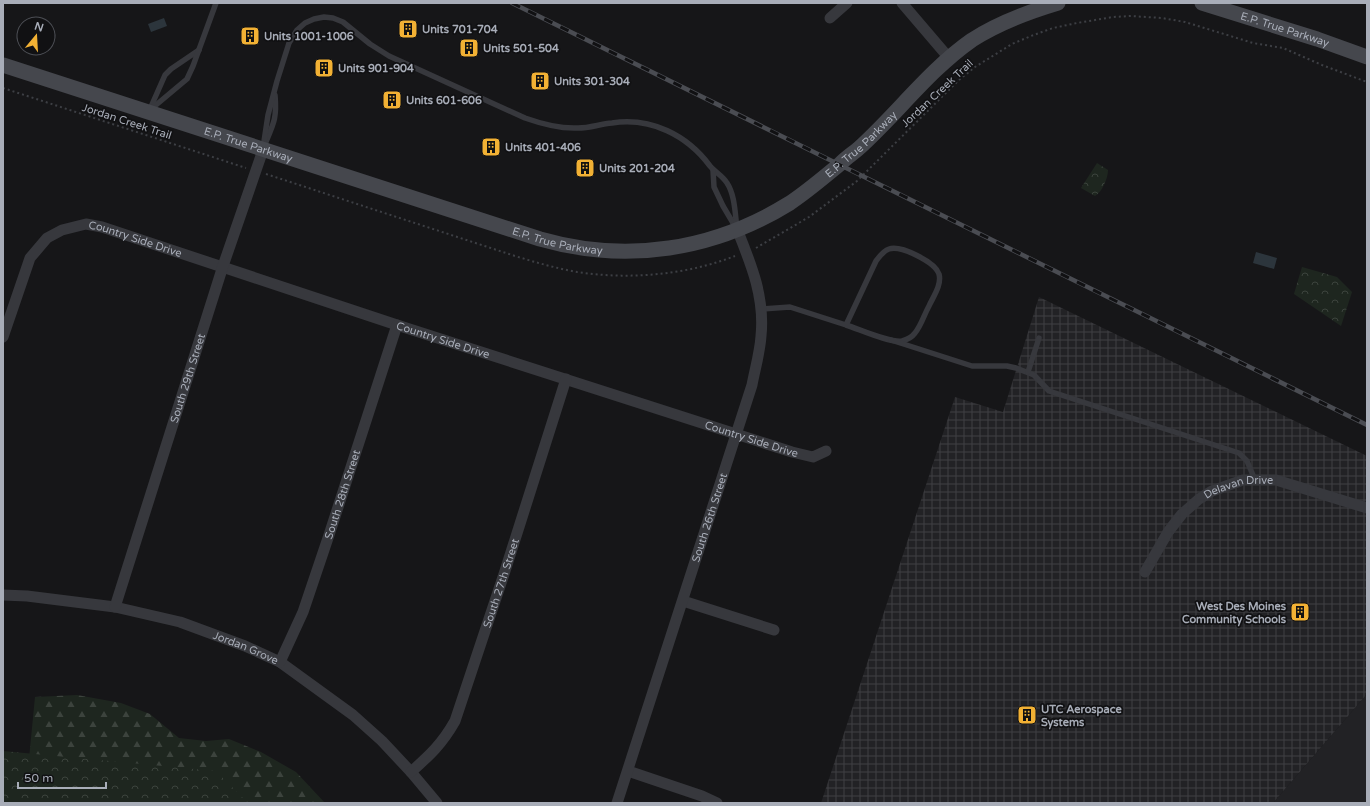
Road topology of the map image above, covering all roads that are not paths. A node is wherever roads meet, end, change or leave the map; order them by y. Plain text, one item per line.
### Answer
1 (216, 3) edge
2 (847, 3) edge
3 (902, 3) edge
4 (1058, 3) edge
5 (1211, 4) edge
6 (830, 18) dead end
7 (199, 50) junction
8 (1367, 57) edge
9 (949, 58) junction
10 (3, 65) edge
11 (148, 112) junction
12 (263, 150) junction
13 (713, 170) junction
14 (737, 229) junction
15 (223, 266) junction
16 (761, 309) junction
17 (397, 325) junction
18 (846, 325) junction
19 (3, 337) edge
20 (1039, 338) dead end
21 (891, 340) junction
22 (1028, 372) junction
23 (566, 380) junction
24 (736, 433) junction
25 (826, 451) dead end
26 (1255, 480) junction
27 (1367, 508) edge
28 (1145, 572) dead end
29 (3, 595) edge
30 (683, 601) junction
31 (114, 607) junction
32 (774, 630) dead end
33 (280, 662) junction
34 (628, 771) junction
35 (411, 772) junction
36 (437, 803) edge
37 (617, 803) edge
38 (717, 803) edge

1 - 7 lane
2 - 6 street
3 - 9 street
4 - 9 main road, E.P. True Parkway
5 - 8 main road, E.P. True Parkway
7 - 11 lane
7 - 11 lane
9 - 14 main road, E.P. True Parkway
10 - 11 main road, E.P. True Parkway
11 - 12 main road, E.P. True Parkway
12 - 13 lane
12 - 14 main road, E.P. True Parkway
12 - 15 street, South 29th Street
13 - 14 lane
13 - 14 lane
14 - 16 street, South 26th Street
15 - 17 street, Country Side Drive
15 - 19 street, Country Side Drive
15 - 31 street, South 29th Street
16 - 18 lane
16 - 24 street, South 26th Street
17 - 23 street, Country Side Drive
17 - 33 street, South 28th Street
18 - 21 lane
18 - 21 lane
20 - 22 lane
21 - 22 lane
22 - 26 lane
23 - 24 street, Country Side Drive
23 - 35 street, South 27th Street
24 - 25 street, Country Side Drive
24 - 30 street, South 26th Street
26 - 27 street, Delavan Drive
26 - 28 street, Delavan Drive
29 - 31 street, Jordan Grove
30 - 32 street
30 - 34 street, South 26th Street
31 - 33 street, Jordan Grove
33 - 35 street, Jordan Grove
34 - 37 street, South 26th Street
34 - 38 street
35 - 36 street, Jordan Grove

